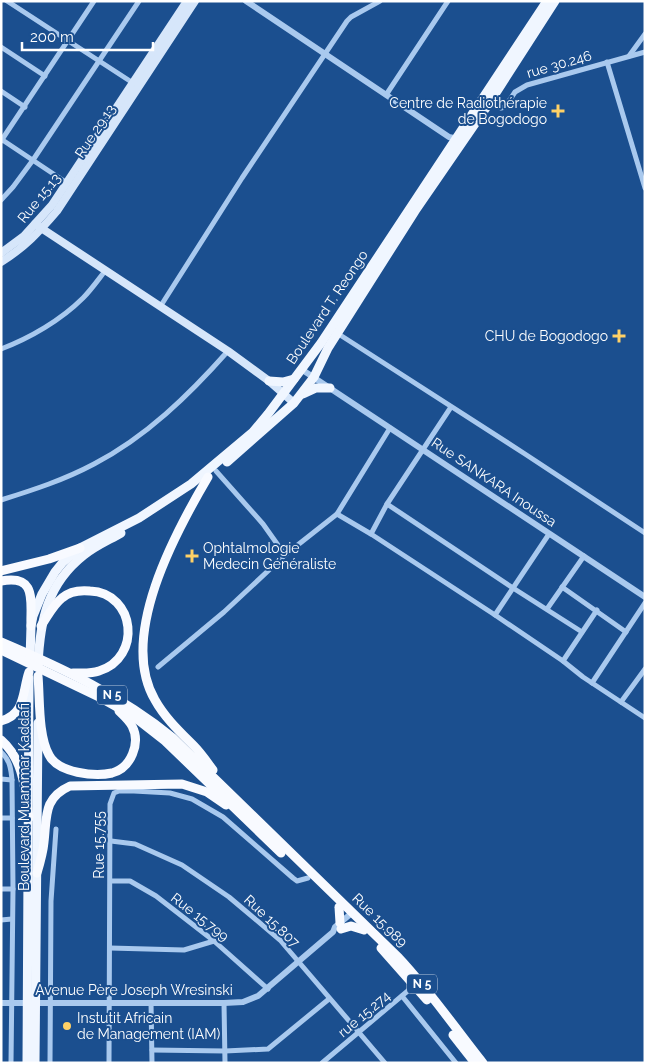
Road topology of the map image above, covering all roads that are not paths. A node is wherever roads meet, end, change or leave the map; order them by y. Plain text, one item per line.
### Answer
1 (7, 1) edge
2 (94, 1) edge
3 (139, 1) edge
4 (188, 1) edge
5 (195, 1) edge
6 (246, 1) edge
7 (380, 1) edge
8 (448, 1) edge
9 (547, 1) edge
10 (555, 1) edge
11 (645, 34) edge
12 (68, 41) junction
13 (1, 47) edge
14 (645, 52) edge
15 (327, 54) junction
16 (629, 57) junction
17 (99, 61) junction
18 (607, 62) junction
19 (44, 76) junction
20 (133, 83) junction
21 (1, 91) edge
22 (386, 95) junction
23 (490, 102) junction
24 (25, 106) junction
25 (2, 140) edge
26 (456, 141) junction
27 (34, 160) junction
28 (68, 184) junction
29 (645, 188) edge
30 (1, 200) edge
31 (39, 226) junction
32 (1, 253) edge
33 (1, 262) edge
34 (105, 271) junction
35 (160, 307) junction
36 (338, 333) junction
37 (1, 349) edge
38 (228, 351) junction
39 (301, 369) junction
40 (314, 377) junction
41 (295, 379) junction
42 (269, 381) junction
43 (330, 388) junction
44 (284, 394) junction
45 (302, 394) junction
46 (294, 403) junction
47 (451, 407) junction
48 (390, 428) junction
49 (422, 450) junction
50 (212, 474) junction
51 (1, 500) edge
52 (387, 504) junction
53 (337, 514) junction
54 (645, 533) edge
55 (371, 534) junction
56 (549, 534) junction
57 (80, 548) junction
58 (91, 550) joint
59 (286, 555) junction
60 (584, 556) junction
61 (63, 562) joint
62 (1, 571) edge
63 (1, 581) edge
64 (562, 587) junction
65 (513, 588) junction
66 (645, 597) edge
67 (645, 603) edge
68 (547, 609) junction
69 (597, 610) junction
70 (495, 615) junction
71 (31, 626) junction
72 (41, 626) junction
73 (582, 632) junction
74 (626, 632) junction
75 (1, 642) edge
76 (1, 650) edge
77 (14, 652) junction
78 (563, 661) junction
79 (158, 667) dead end
80 (51, 669) junction
81 (65, 671) junction
82 (644, 671) edge
83 (34, 674) junction
84 (592, 683) junction
85 (102, 698) junction
86 (621, 702) junction
87 (645, 718) edge
88 (1, 721) edge
89 (1, 740) edge
90 (1, 752) edge
91 (1, 780) edge
92 (12, 780) junction
93 (242, 811) junction
94 (1, 818) edge
95 (12, 818) junction
96 (29, 818) junction
97 (56, 829) dead end
98 (111, 841) junction
99 (37, 873) junction
100 (308, 878) junction
101 (110, 880) junction
102 (1, 889) edge
103 (13, 889) junction
104 (339, 906) junction
105 (353, 916) junction
106 (1, 920) edge
107 (12, 920) junction
108 (338, 928) junction
109 (364, 930) junction
110 (214, 941) junction
111 (110, 948) junction
112 (298, 962) junction
113 (417, 983) junction
114 (268, 988) junction
115 (402, 996) junction
116 (330, 999) junction
117 (151, 1002) junction
118 (1, 1003) edge
119 (11, 1003) junction
120 (31, 1003) junction
121 (50, 1003) junction
122 (109, 1003) junction
123 (224, 1003) junction
124 (360, 1032) junction
125 (152, 1050) junction
126 (225, 1051) junction
127 (11, 1063) edge
128 (28, 1063) edge
129 (35, 1063) edge
130 (50, 1063) edge
131 (109, 1063) edge
132 (152, 1063) edge
133 (225, 1063) edge
134 (322, 1063) edge
135 (385, 1063) edge
136 (456, 1063) edge
137 (475, 1063) edge
138 (483, 1063) edge

1 - 12 street
2 - 12 street
3 - 17 street
4 - 20 main road, Rue 15.13
5 - 31 main road, Rue 29.13
6 - 15 street
7 - 15 street
8 - 22 street
9 - 26 main road, Boulevard T. Reongo
10 - 23 main road, Boulevard T. Reongo
11 - 16 street
12 - 17 street
12 - 19 street
13 - 19 street
14 - 16 street, rue 30.246
15 - 22 street
15 - 35 street
16 - 18 street, rue 30.246
17 - 20 street
17 - 27 street
18 - 23 street, rue 30.246
18 - 29 street
19 - 24 street
20 - 28 main road, Rue 15.13
21 - 24 street
22 - 26 street
23 - 26 main road, Boulevard T. Reongo
24 - 25 street
25 - 27 street
26 - 36 main road, Boulevard T. Reongo
26 - 39 main road, Boulevard T. Reongo
27 - 28 street
27 - 30 street
28 - 31 main road, Rue 15.13
31 - 32 main road, Rue 15.13
31 - 33 main road, Rue 29.13
31 - 34 main road
34 - 35 main road
34 - 37 street
35 - 38 main road
36 - 40 main road, Boulevard T. Reongo
36 - 47 street
38 - 42 main road
38 - 51 street
39 - 40 street, Rue SANKARA Inoussa
39 - 41 main road, Boulevard T. Reongo
40 - 43 street, Rue SANKARA Inoussa
40 - 45 main road, Boulevard T. Reongo
41 - 42 main road
41 - 44 main road, Boulevard T. Reongo
42 - 44 main road
43 - 45 main road
43 - 48 street, Rue SANKARA Inoussa
44 - 46 main road
44 - 57 main road, Boulevard T. Reongo
45 - 46 main road, Boulevard T. Reongo
46 - 50 main road, Boulevard T. Reongo
47 - 49 street
47 - 54 street
48 - 49 street, Rue SANKARA Inoussa
48 - 53 street
49 - 52 street
49 - 56 street, Rue SANKARA Inoussa
50 - 58 main road, Boulevard T. Reongo
50 - 59 street
50 - 93 highway
52 - 55 street
52 - 65 street
53 - 55 street
53 - 59 street
55 - 70 street
56 - 60 street, Rue SANKARA Inoussa
56 - 65 street
57 - 61 main road, Boulevard T. Reongo
57 - 62 highway
58 - 72 main road, Boulevard Muammar Kaddafi
59 - 79 street
60 - 64 street
60 - 66 street, Rue SANKARA Inoussa
61 - 71 main road, Boulevard Muammar Kaddafi
63 - 71 highway
64 - 68 street
64 - 69 street
65 - 68 street
65 - 70 street
67 - 74 street
68 - 73 street
69 - 73 street
69 - 74 street
70 - 78 street
71 - 83 main road, Boulevard Muammar Kaddafi
72 - 81 highway
72 - 83 main road, Boulevard Muammar Kaddafi
73 - 78 street
74 - 84 street
75 - 77 highway, N 5
76 - 77 highway, N 5
77 - 80 highway, N 5
78 - 84 street
80 - 81 highway, N 5
80 - 85 highway, N 5
81 - 93 highway, N 5
82 - 86 street
83 - 85 highway
83 - 88 highway
83 - 96 main road, Boulevard Muammar Kaddafi
83 - 99 main road, Boulevard Muammar Kaddafi
84 - 86 street
85 - 93 highway, N 5
86 - 87 street
89 - 96 highway
90 - 92 street
91 - 92 street
92 - 95 street
93 - 99 highway
93 - 100 highway, N 5
93 - 105 highway, Rue 15.989 / N 5
94 - 95 street
95 - 103 street
96 - 120 main road, Boulevard Muammar Kaddafi
97 - 121 street
98 - 100 street, Rue 15.755
98 - 101 street, Rue 15.755
98 - 112 street, Rue 15.807
99 - 120 main road, Boulevard Muammar Kaddafi
100 - 104 highway, N 5
101 - 110 street, Rue 15.799
101 - 111 street, Rue 15.755
102 - 103 street
103 - 107 street
104 - 105 highway, N 5
104 - 108 highway
105 - 108 street, Avenue Père Joseph Wresinski
105 - 109 highway, N 5
105 - 113 highway, Rue 15.989 / N 5
106 - 107 street
107 - 119 street
108 - 109 highway
108 - 112 street, Avenue Père Joseph Wresinski
109 - 113 highway, N 5
110 - 111 street
110 - 114 street, Rue 15.799
111 - 122 street, Rue 15.755
112 - 114 street, Avenue Père Joseph Wresinski
112 - 116 street, Rue 15.807
113 - 115 street, rue 15.274
113 - 137 highway, N 5
113 - 138 highway, Rue 15.989 / N 5
114 - 123 street, Avenue Père Joseph Wresinski
115 - 124 street, rue 15.274
115 - 136 street
116 - 124 street, Rue 15.807
116 - 126 street
117 - 122 street, Avenue Père Joseph Wresinski
117 - 123 street, Avenue Père Joseph Wresinski
117 - 125 street
118 - 119 street, Avenue Père Joseph Wresinski
119 - 120 street, Avenue Père Joseph Wresinski
119 - 127 street
120 - 121 street, Avenue Père Joseph Wresinski
120 - 128 main road, Boulevard Muammar Kaddafi
120 - 129 main road, Boulevard Muammar Kaddafi
121 - 122 street, Avenue Père Joseph Wresinski
121 - 130 street
122 - 131 street, Rue 15.755
123 - 126 street
124 - 134 street, rue 15.274
124 - 135 street, Rue 15.807
125 - 126 street
125 - 132 street
126 - 133 street

